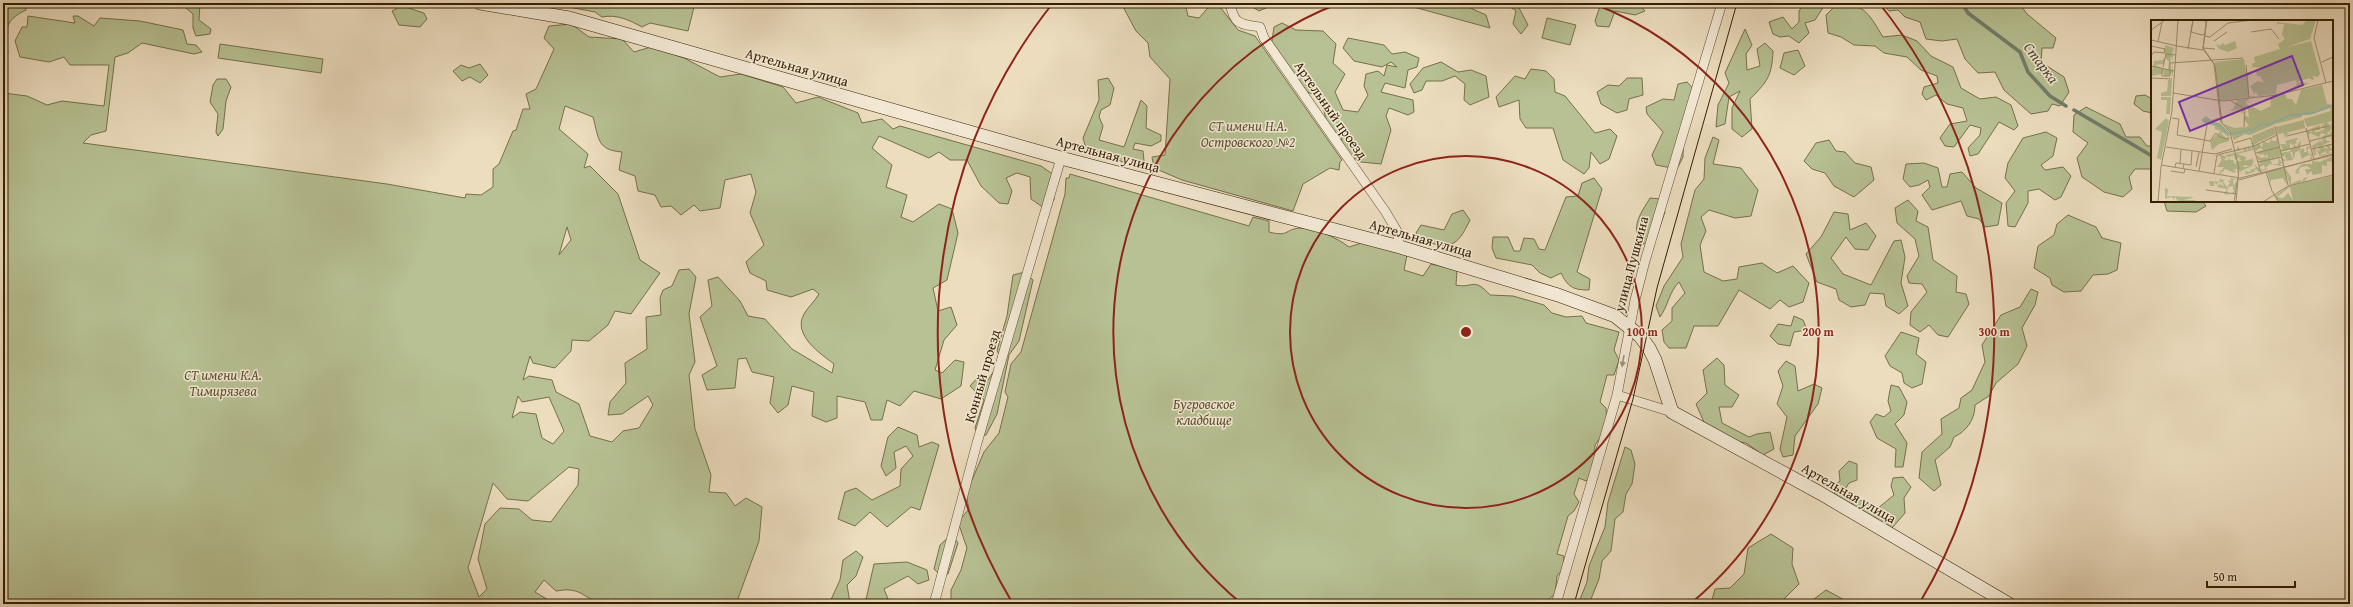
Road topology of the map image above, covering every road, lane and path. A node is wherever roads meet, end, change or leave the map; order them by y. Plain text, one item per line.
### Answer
1 (480, 3) edge
2 (1230, 3) edge
3 (1722, 3) edge
4 (1061, 158) junction
5 (1400, 248) junction
6 (1629, 326) junction
7 (1663, 385) junction
8 (1617, 395) junction
9 (1653, 405) junction
10 (1672, 412) junction
11 (934, 604) edge
12 (1556, 604) edge
13 (2009, 604) edge

1 - 4 street, Артельная улица
2 - 5 street, Артельный проезд
3 - 6 street, улица Пушкина
4 - 5 street, Артельная улица
4 - 11 street, Конный проезд
5 - 6 street, Артельная улица
6 - 7 street, Артельная улица
6 -> 8 street, улица Пушкина
7 - 9 street
7 - 10 street, Артельная улица
8 - 9 street, Артельная улица
8 - 12 street, улица Пушкина
9 - 10 street, Артельная улица
10 - 13 street, Артельная улица

